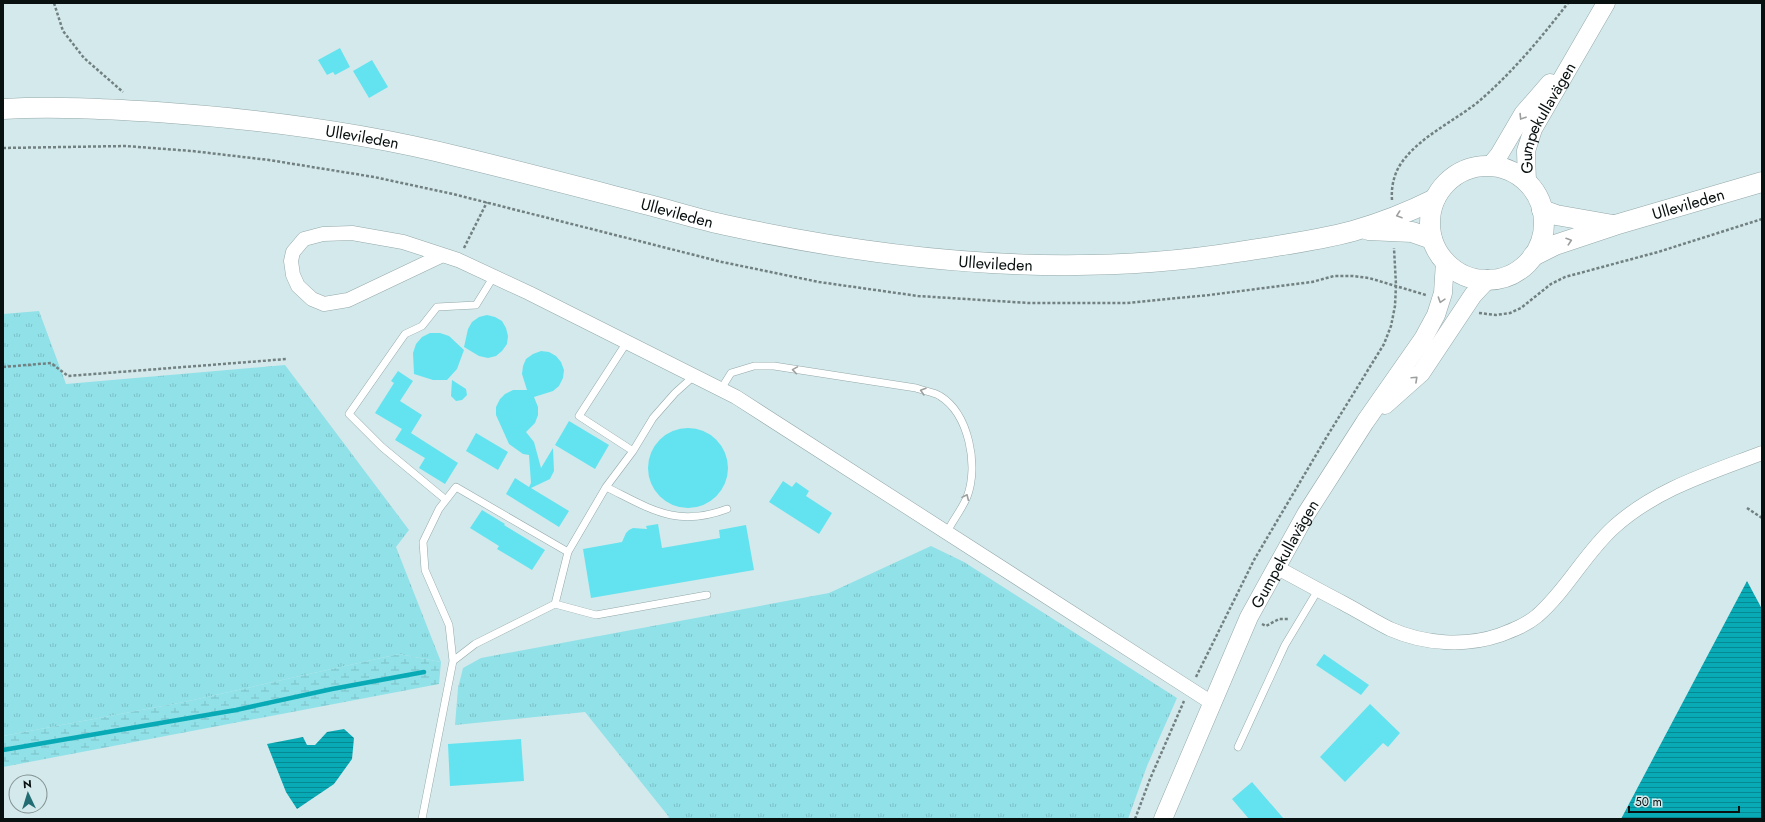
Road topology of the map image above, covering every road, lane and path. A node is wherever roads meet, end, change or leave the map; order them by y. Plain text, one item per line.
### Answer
1 (54, 3) edge
2 (1568, 3) edge
3 (1606, 3) edge
4 (1575, 56) junction
5 (3, 109) edge
6 (144, 111) junction
7 (1490, 166) junction
8 (1762, 182) edge
9 (1527, 183) junction
10 (1435, 199) junction
11 (487, 202) dead end
12 (1392, 206) dead end
13 (1542, 210) junction
14 (1762, 219) edge
15 (1615, 225) junction
16 (1354, 231) junction
17 (1432, 239) junction
18 (1394, 241) dead end
19 (443, 255) junction
20 (1533, 256) junction
21 (458, 260) junction
22 (1446, 262) junction
23 (494, 276) junction
24 (1488, 279) junction
25 (1396, 285) junction
26 (1432, 297) dead end
27 (1477, 312) dead end
28 (627, 342) junction
29 (288, 359) dead end
30 (3, 367) edge
31 (695, 375) junction
32 (721, 389) junction
33 (1361, 428) junction
34 (633, 451) junction
35 (1762, 453) edge
36 (606, 488) junction
37 (446, 500) junction
38 (1747, 508) dead end
39 (727, 509) dead end
40 (1762, 518) edge
41 (947, 532) junction
42 (568, 552) junction
43 (1281, 570) junction
44 (1318, 590) junction
45 (707, 595) dead end
46 (555, 604) junction
47 (453, 661) junction
48 (1190, 688) junction
49 (1212, 703) junction
50 (1238, 747) dead end
51 (422, 819) edge
52 (1135, 819) edge
53 (1163, 819) edge

1 - 6 path
2 - 12 path
3 - 4 street, Gumpekullavägen
4 -> 7 street, Gumpekullavägen
4 - 9 street, Gumpekullavägen
5 - 6 main road, Ullevileden
6 - 16 main road, Ullevileden
7 - 9 main road
7 - 10 main road
8 - 15 main road, Ullevileden
9 - 13 main road
10 -> 16 main road, Ullevileden
10 - 17 main road
11 - 21 path
13 - 15 main road, Ullevileden
13 - 20 main road
14 - 27 path
20 -> 15 main road, Ullevileden
16 - 17 main road, Ullevileden
17 - 22 main road
18 - 25 path
19 - 19 street
19 - 21 street
20 - 24 main road
21 - 23 street
22 - 24 main road
22 -> 33 street, Gumpekullavägen
23 - 28 street
23 - 37 lane
33 -> 24 street, Gumpekullavägen
25 - 26 path
25 - 48 path
28 - 31 street
28 - 34 lane
29 - 30 path
31 - 32 street
31 - 34 lane
32 - 41 street
41 -> 32 lane
33 - 43 street, Gumpekullavägen
34 - 36 lane
35 - 44 street
36 - 39 lane
36 - 42 lane
37 - 42 lane
37 - 47 lane
38 - 40 path
41 - 48 street
42 - 46 lane
43 - 44 street
43 - 49 street, Gumpekullavägen
44 - 50 lane
45 - 46 lane
46 - 47 lane
47 - 51 lane
48 - 49 street
48 - 52 path
49 - 53 street, Gumpekullavägen

